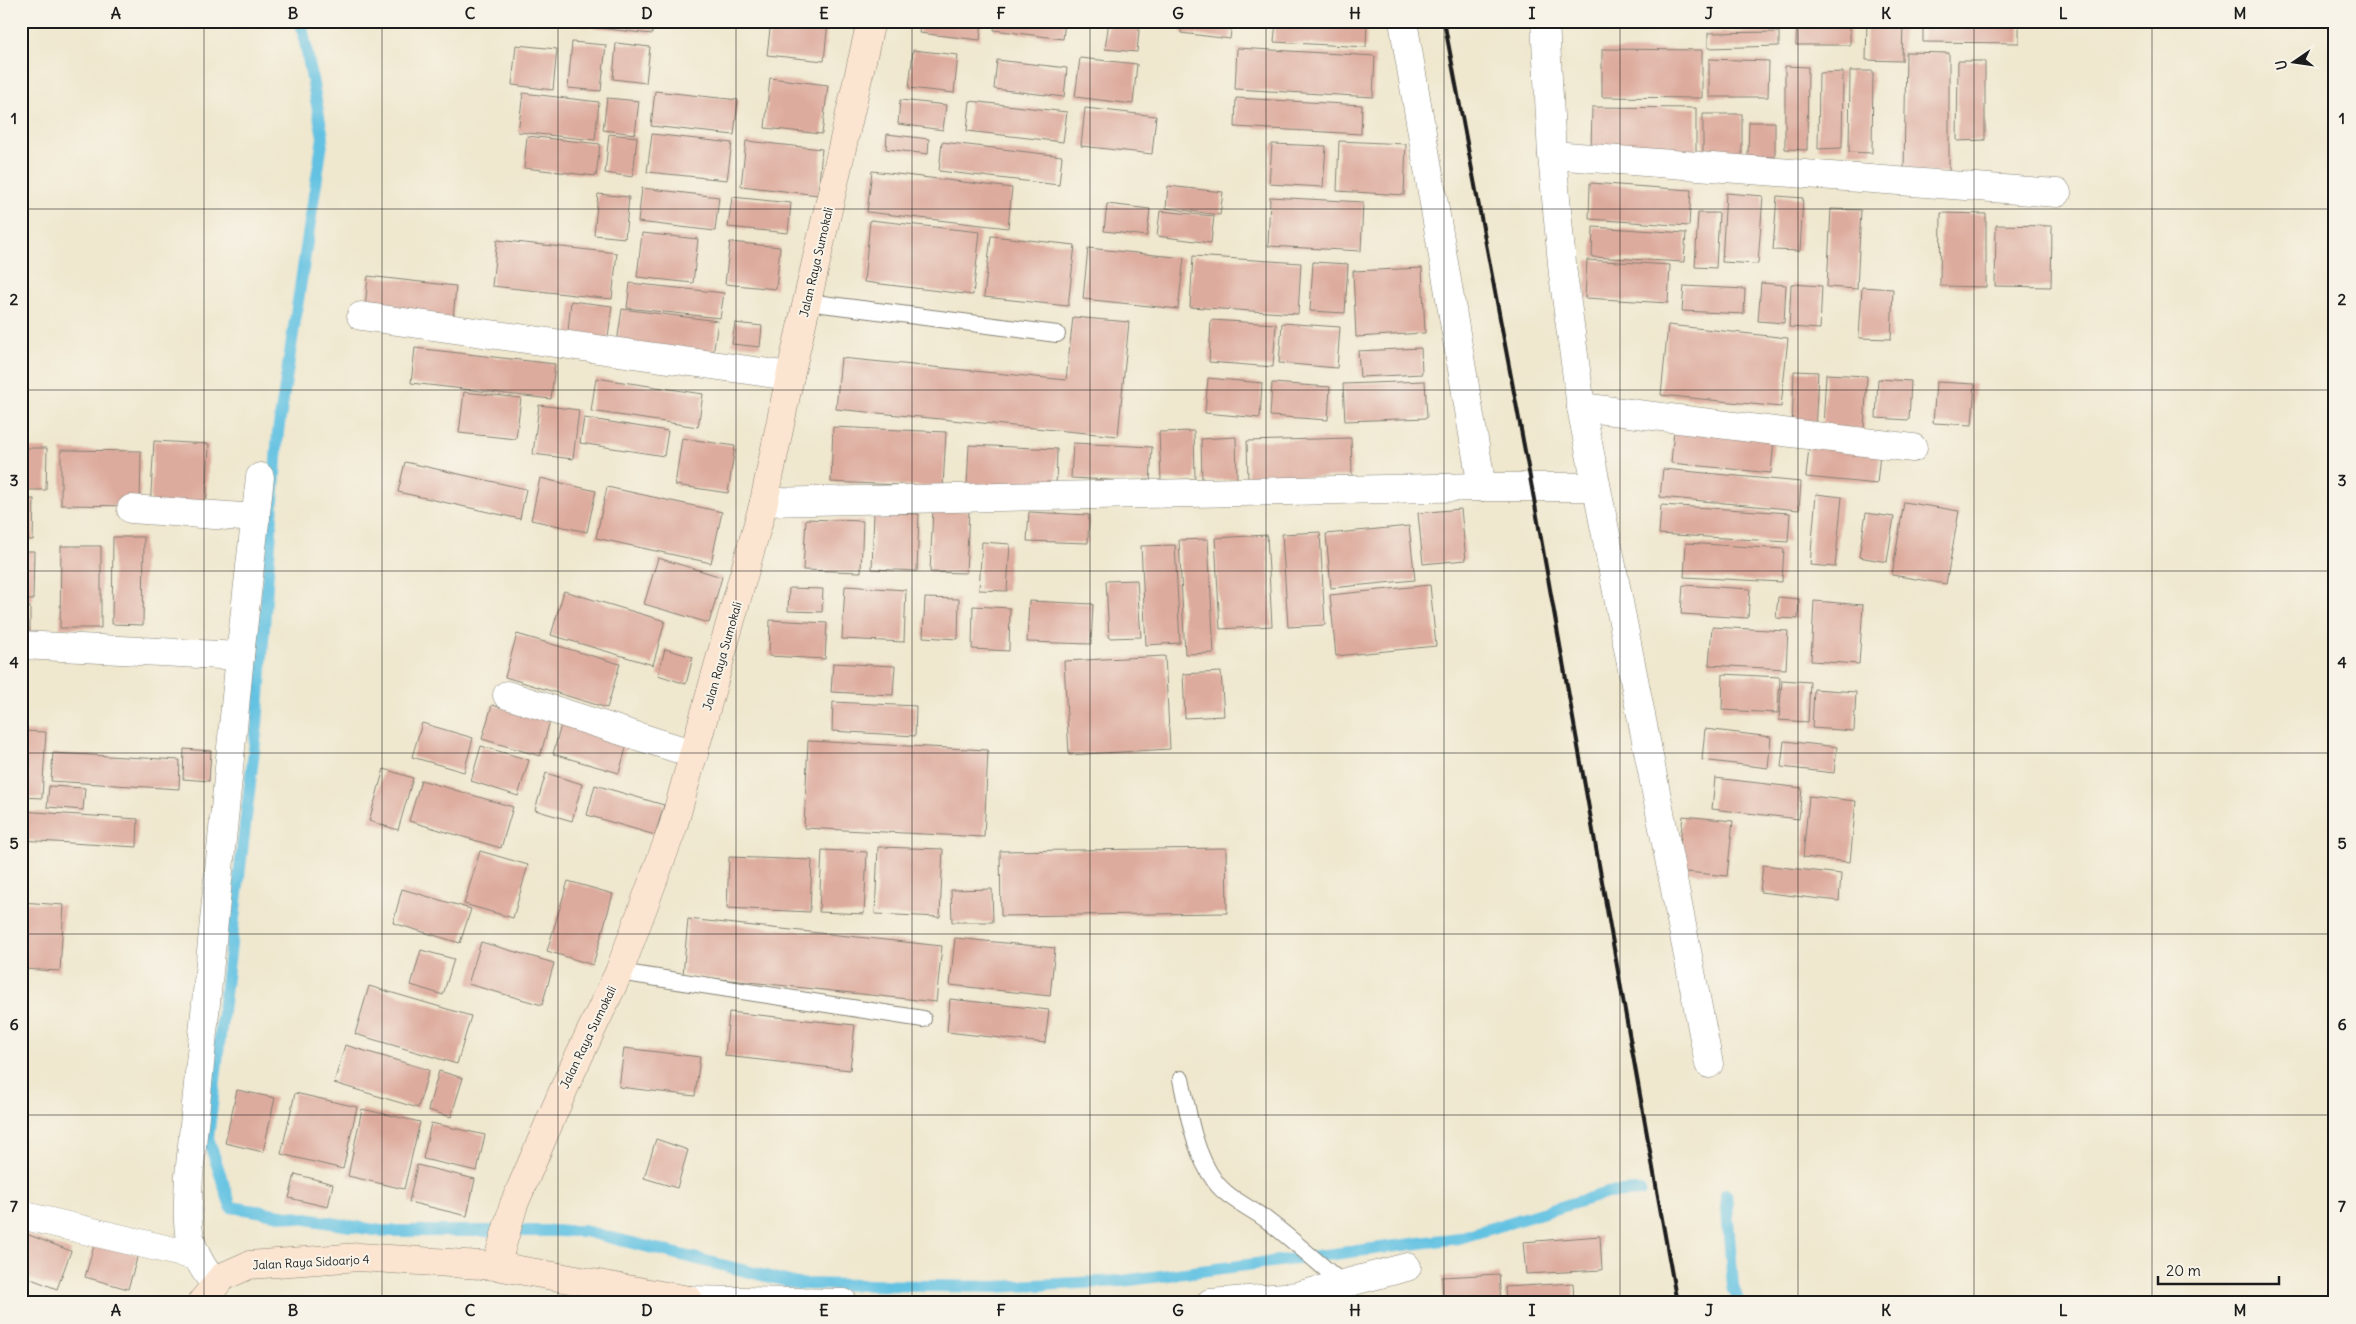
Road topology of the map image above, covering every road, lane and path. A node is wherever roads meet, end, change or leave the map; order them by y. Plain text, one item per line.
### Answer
1 (871, 21) edge
2 (1402, 21) edge
3 (1545, 21) edge
4 (1552, 155) junction
5 (2057, 193) dead end
6 (806, 302) junction
7 (360, 316) dead end
8 (1057, 334) dead end
9 (790, 376) junction
10 (1581, 407) junction
11 (1913, 448) dead end
12 (260, 477) dead end
13 (1482, 487) junction
14 (1596, 487) junction
15 (764, 502) junction
16 (131, 509) dead end
17 (256, 518) junction
18 (21, 645) edge
19 (240, 656) junction
20 (507, 696) dead end
21 (694, 754) junction
22 (619, 972) junction
23 (923, 1020) dead end
24 (1709, 1064) dead end
25 (1181, 1079) dead end
26 (21, 1215) edge
27 (195, 1256) junction
28 (498, 1256) junction
29 (1407, 1267) dead end
30 (1334, 1276) junction
31 (208, 1293) edge
32 (1298, 1299) edge
33 (689, 1301) edge
34 (844, 1303) edge
35 (1210, 1303) edge

1 - 6 street, Jalan Raya Sumokali
2 - 13 street
3 - 4 street
4 - 5 street
4 - 10 street
6 - 8 lane
6 - 9 street, Jalan Raya Sumokali
7 - 9 street
9 - 15 street, Jalan Raya Sumokali
10 - 11 street
10 - 14 street
12 - 17 street
13 - 14 street
13 - 15 street
14 - 24 street
15 - 21 street, Jalan Raya Sumokali
16 - 17 street
17 - 19 street
18 - 19 street
19 - 27 street
20 - 21 street
21 - 22 street, Jalan Raya Sumokali
22 - 23 lane
22 - 28 street, Jalan Raya Sumokali
25 - 30 lane
26 - 27 street
27 - 31 street
28 - 31 street, Jalan Raya Sidoarjo 4
28 - 33 street, Jalan Raya Sidoarjo 4
29 - 30 street
30 - 32 street
32 - 35 street
33 - 34 street

